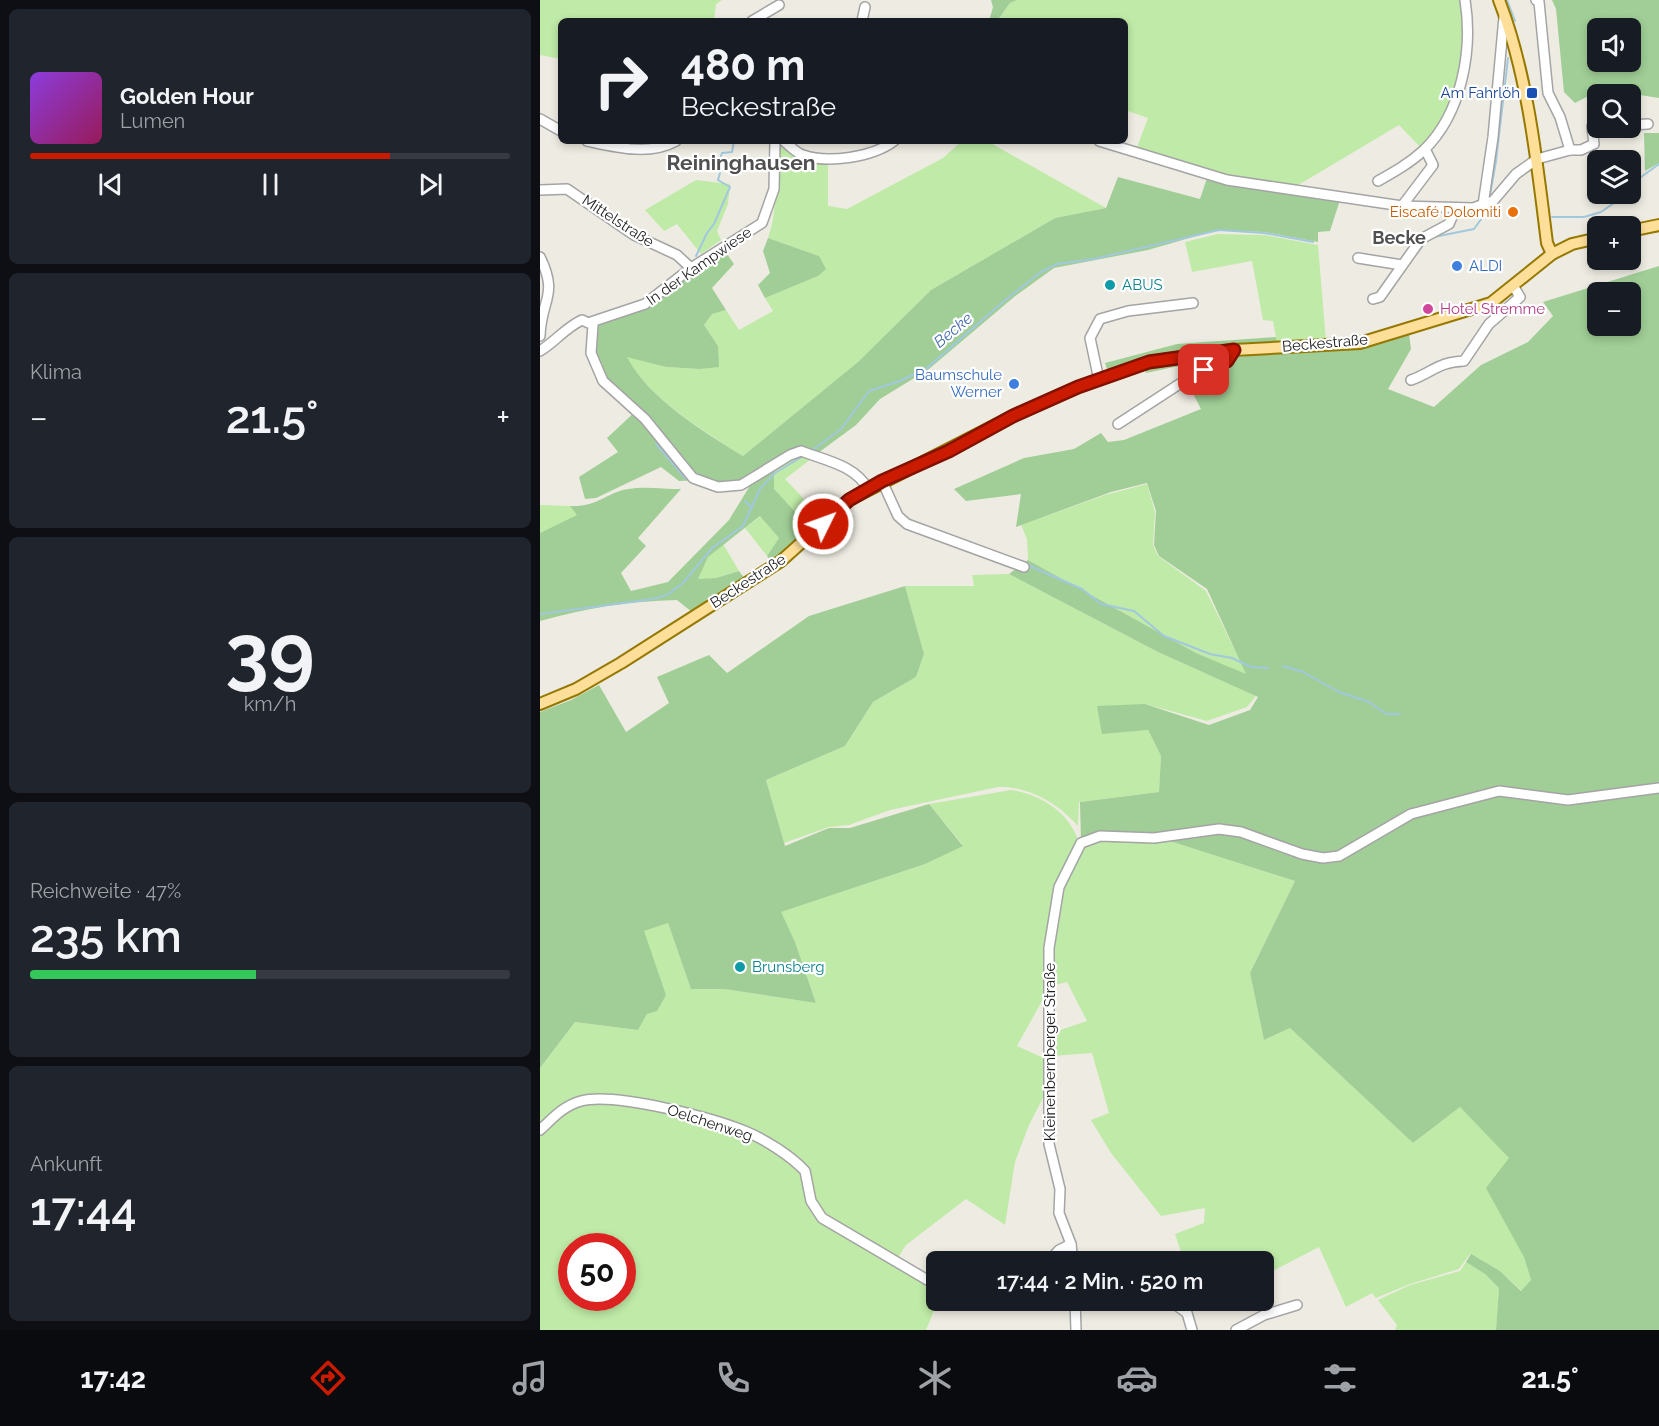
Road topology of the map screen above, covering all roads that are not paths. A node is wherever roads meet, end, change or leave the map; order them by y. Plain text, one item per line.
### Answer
1 (1465, 0) edge
2 (1499, 0) edge
3 (1536, 0) edge
4 (779, 5) dead end
5 (865, 7) dead end
6 (1504, 12) junction
7 (757, 18) edge
8 (863, 18) edge
9 (540, 119) edge
10 (1641, 124) edge
11 (1648, 124) dead end
12 (558, 129) edge
13 (1593, 138) edge
14 (600, 144) edge
15 (667, 144) edge
16 (775, 144) edge
17 (789, 144) edge
18 (887, 144) edge
19 (1109, 144) edge
20 (1425, 149) junction
21 (1570, 150) junction
22 (1537, 159) junction
23 (1378, 181) dead end
24 (540, 190) edge
25 (1483, 205) junction
26 (1402, 206) junction
27 (1456, 208) junction
28 (1659, 225) edge
29 (1641, 229) edge
30 (1587, 241) edge
31 (1552, 254) junction
32 (540, 257) edge
33 (1358, 258) dead end
34 (1402, 266) junction
35 (691, 268) junction
36 (1514, 287) junction
37 (1373, 299) dead end
38 (1193, 303) dead end
39 (591, 322) junction
40 (540, 336) edge
41 (1234, 350) junction
42 (540, 351) edge
43 (1099, 380) junction
44 (1411, 380) dead end
45 (1118, 424) dead end
46 (882, 481) junction
47 (868, 489) junction
48 (1024, 567) dead end
49 (540, 704) edge
50 (1659, 788) edge
51 (540, 1130) edge
52 (1071, 1244) junction
53 (1058, 1251) edge
54 (1072, 1251) edge
55 (926, 1279) edge
56 (1297, 1305) dead end
57 (1077, 1311) edge
58 (1183, 1311) edge
59 (1076, 1330) edge
60 (1192, 1330) edge
61 (1236, 1330) edge

1 - 20 street
2 - 6 main road
3 - 21 street
4 - 7 street
5 - 8 street
6 - 22 main road
6 - 25 street
9 - 12 street
10 - 11 street
13 - 21 street
14 - 15 street
16 - 35 street, In der Kampwiese
17 - 18 street
19 - 26 street
20 - 23 street
20 - 26 street
21 - 22 street
22 - 25 street
22 - 31 main road
24 - 35 street, Mittelstraße
25 - 27 street
26 - 27 street
27 - 34 street
28 - 29 main road
30 - 31 main road
31 - 36 main road, Beckestraße
32 - 40 street
33 - 34 street
34 - 37 street
35 - 39 street, In der Kampwiese
36 - 41 main road, Beckestraße
36 - 44 street
38 - 43 street
39 - 42 street, In der Kampwiese
39 - 47 street
41 - 43 main road, Beckestraße
41 - 45 street
43 - 46 main road, Beckestraße
46 - 47 main road, Beckestraße
46 - 48 street
47 - 49 main road, Beckestraße
50 - 52 street, Kleinenbernberger Straße
51 - 55 street, Oelchenweg
52 - 53 street
52 - 54 street, Kleinenbernberger Straße
56 - 61 street
57 - 59 street
58 - 60 street

